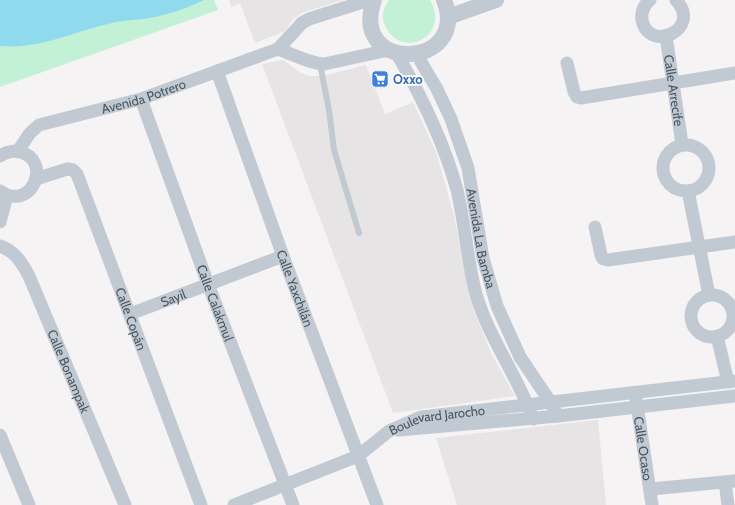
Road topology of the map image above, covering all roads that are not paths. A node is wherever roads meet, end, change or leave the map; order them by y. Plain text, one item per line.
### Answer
1 (369, 0) edge
2 (374, 0) edge
3 (444, 0) edge
4 (496, 0) edge
5 (650, 0) edge
6 (676, 0) edge
7 (448, 17) junction
8 (666, 36) junction
9 (278, 49) junction
10 (393, 52) junction
11 (420, 54) junction
12 (567, 63) dead end
13 (320, 64) junction
14 (217, 71) junction
15 (735, 73) edge
16 (674, 84) junction
17 (141, 99) junction
18 (682, 144) junction
19 (18, 151) junction
20 (0, 156) edge
21 (36, 179) junction
22 (688, 191) junction
23 (4, 193) edge
24 (0, 222) edge
25 (595, 227) dead end
26 (359, 233) dead end
27 (735, 242) edge
28 (0, 246) edge
29 (700, 247) junction
30 (283, 256) junction
31 (208, 284) junction
32 (709, 295) junction
33 (130, 314) junction
34 (717, 336) junction
35 (731, 381) edge
36 (635, 391) junction
37 (735, 396) edge
38 (551, 403) junction
39 (528, 406) junction
40 (637, 406) junction
41 (558, 416) junction
42 (533, 419) junction
43 (389, 431) junction
44 (0, 435) edge
45 (358, 456) junction
46 (730, 481) edge
47 (285, 484) junction
48 (651, 489) junction
49 (29, 505) edge
50 (125, 505) edge
51 (201, 505) edge
52 (234, 505) edge
53 (293, 505) edge
54 (377, 505) edge
55 (652, 505) edge
56 (728, 505) edge

1 - 9 street, Avenida Potrero
2 - 10 street
3 - 7 street
4 - 7 street
5 - 8 street
6 - 8 street
7 - 11 street
8 - 16 street, Calle Arrecife
9 - 13 street
9 - 14 street, Avenida Potrero
10 - 11 street
10 - 13 street
10 - 39 street, Avenida La Bamba
11 - 38 street, Avenida La Bamba
12 - 16 street
13 - 26 lane
14 - 17 street, Avenida Potrero
14 - 30 street, Calle Yaxchilán
15 - 16 street
16 - 18 street, Calle Arrecife
17 - 19 street, Avenida Potrero
17 - 31 street, Calle Calakmul
18 - 22 street
18 - 22 street
19 - 20 street
19 - 21 street
21 - 23 street
21 - 33 street, Calle Copán
22 - 29 street
23 - 24 street
25 - 29 street
27 - 29 street
28 - 50 street, Calle Bonampak
29 - 32 street
30 - 31 street, Sayil
30 - 45 street, Calle Yaxchilán
31 - 33 street, Sayil
31 - 47 street, Calle Calakmul
32 - 34 street
32 - 34 street
33 - 51 street, Calle Copán
34 - 35 street
35 - 36 street, Boulevard Jarocho
36 - 38 street, Boulevard Jarocho
36 - 40 street, Calle Ocaso
37 - 40 street, Boulevard Jarocho
38 - 39 street, Boulevard Jarocho
38 - 41 street, Avenida La Bamba
39 - 42 street, Avenida La Bamba
39 - 43 street, Boulevard Jarocho
40 - 41 street, Boulevard Jarocho
40 - 48 street, Calle Ocaso
41 - 42 street, Boulevard Jarocho
42 - 43 street, Boulevard Jarocho
43 - 45 street
44 - 49 street
45 - 47 street
45 - 54 street, Calle Yaxchilán
46 - 48 street
46 - 56 street
47 - 52 street
47 - 53 street, Calle Calakmul
48 - 55 street, Calle Ocaso

